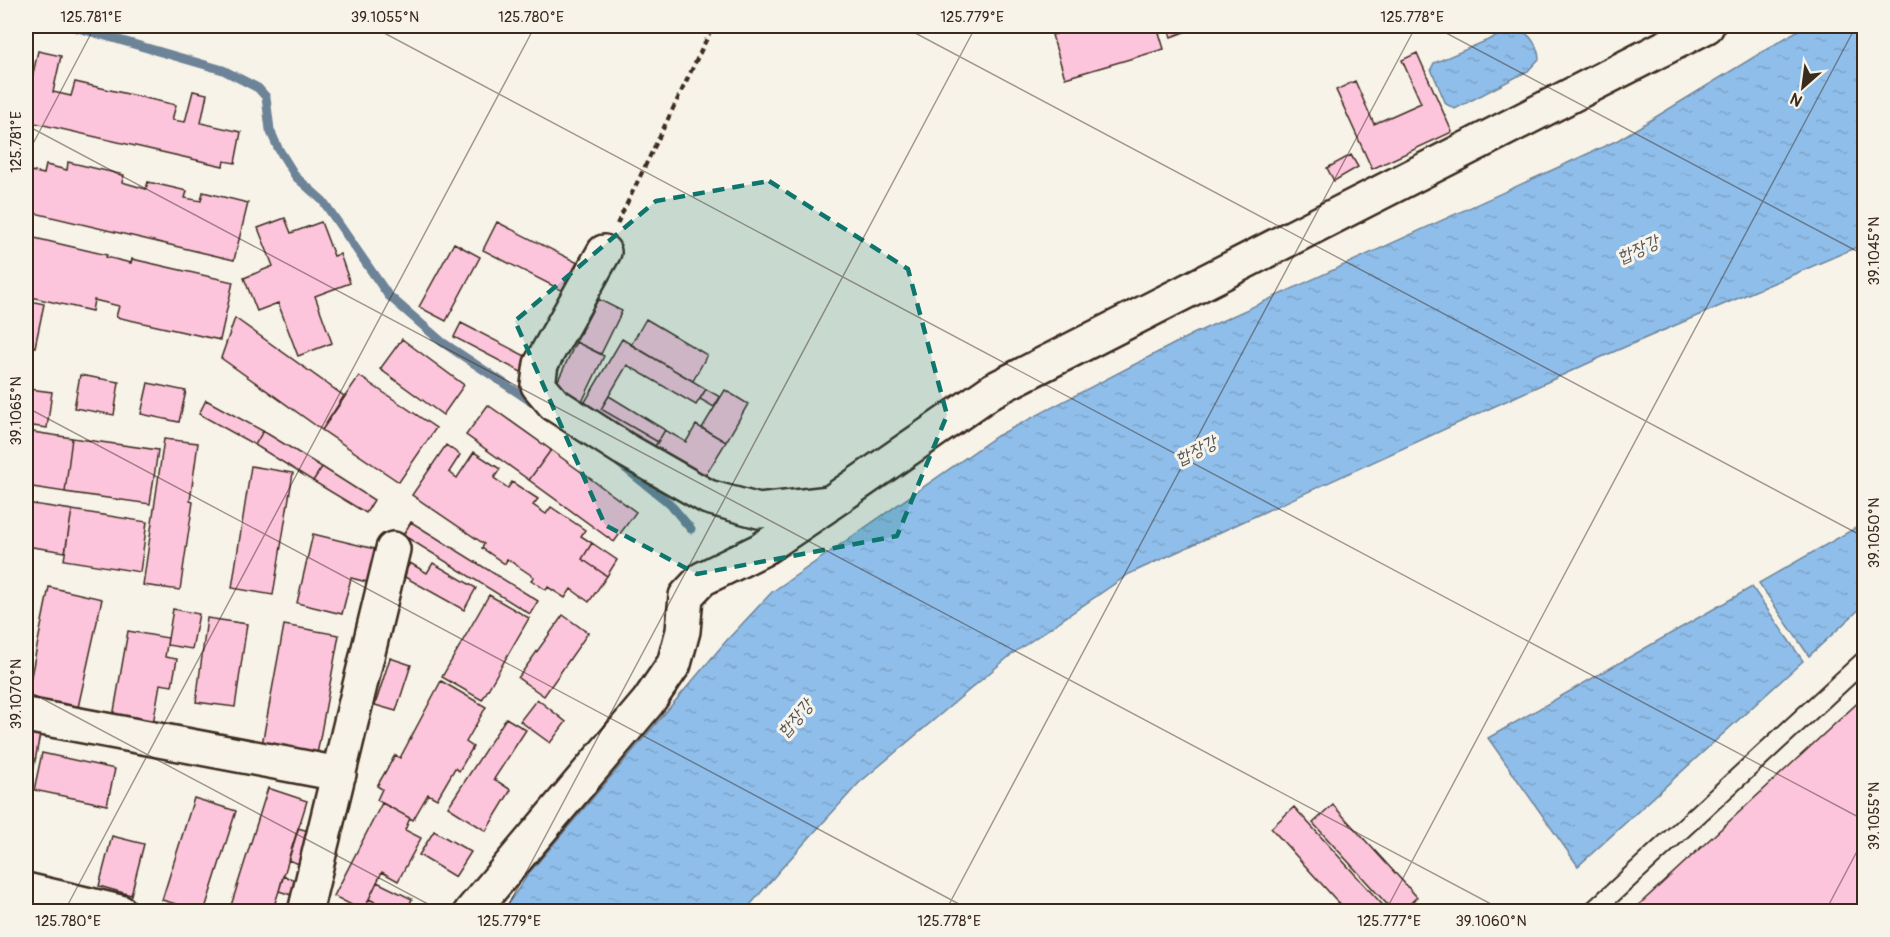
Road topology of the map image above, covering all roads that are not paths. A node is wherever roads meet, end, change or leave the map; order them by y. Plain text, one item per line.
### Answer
1 (1707, 26) edge
2 (604, 252) road end
3 (830, 503) junction
4 (393, 549) dead end
5 (1864, 661) edge
6 (26, 715) edge
7 (339, 774) junction
8 (26, 890) edge
9 (120, 912) edge
10 (305, 912) edge
11 (471, 912) edge
12 (1592, 912) edge

1 - 3 street
2 - 3 street
3 - 11 street
4 - 7 street
5 - 12 lane
6 - 7 street
7 - 10 street
8 - 9 street

